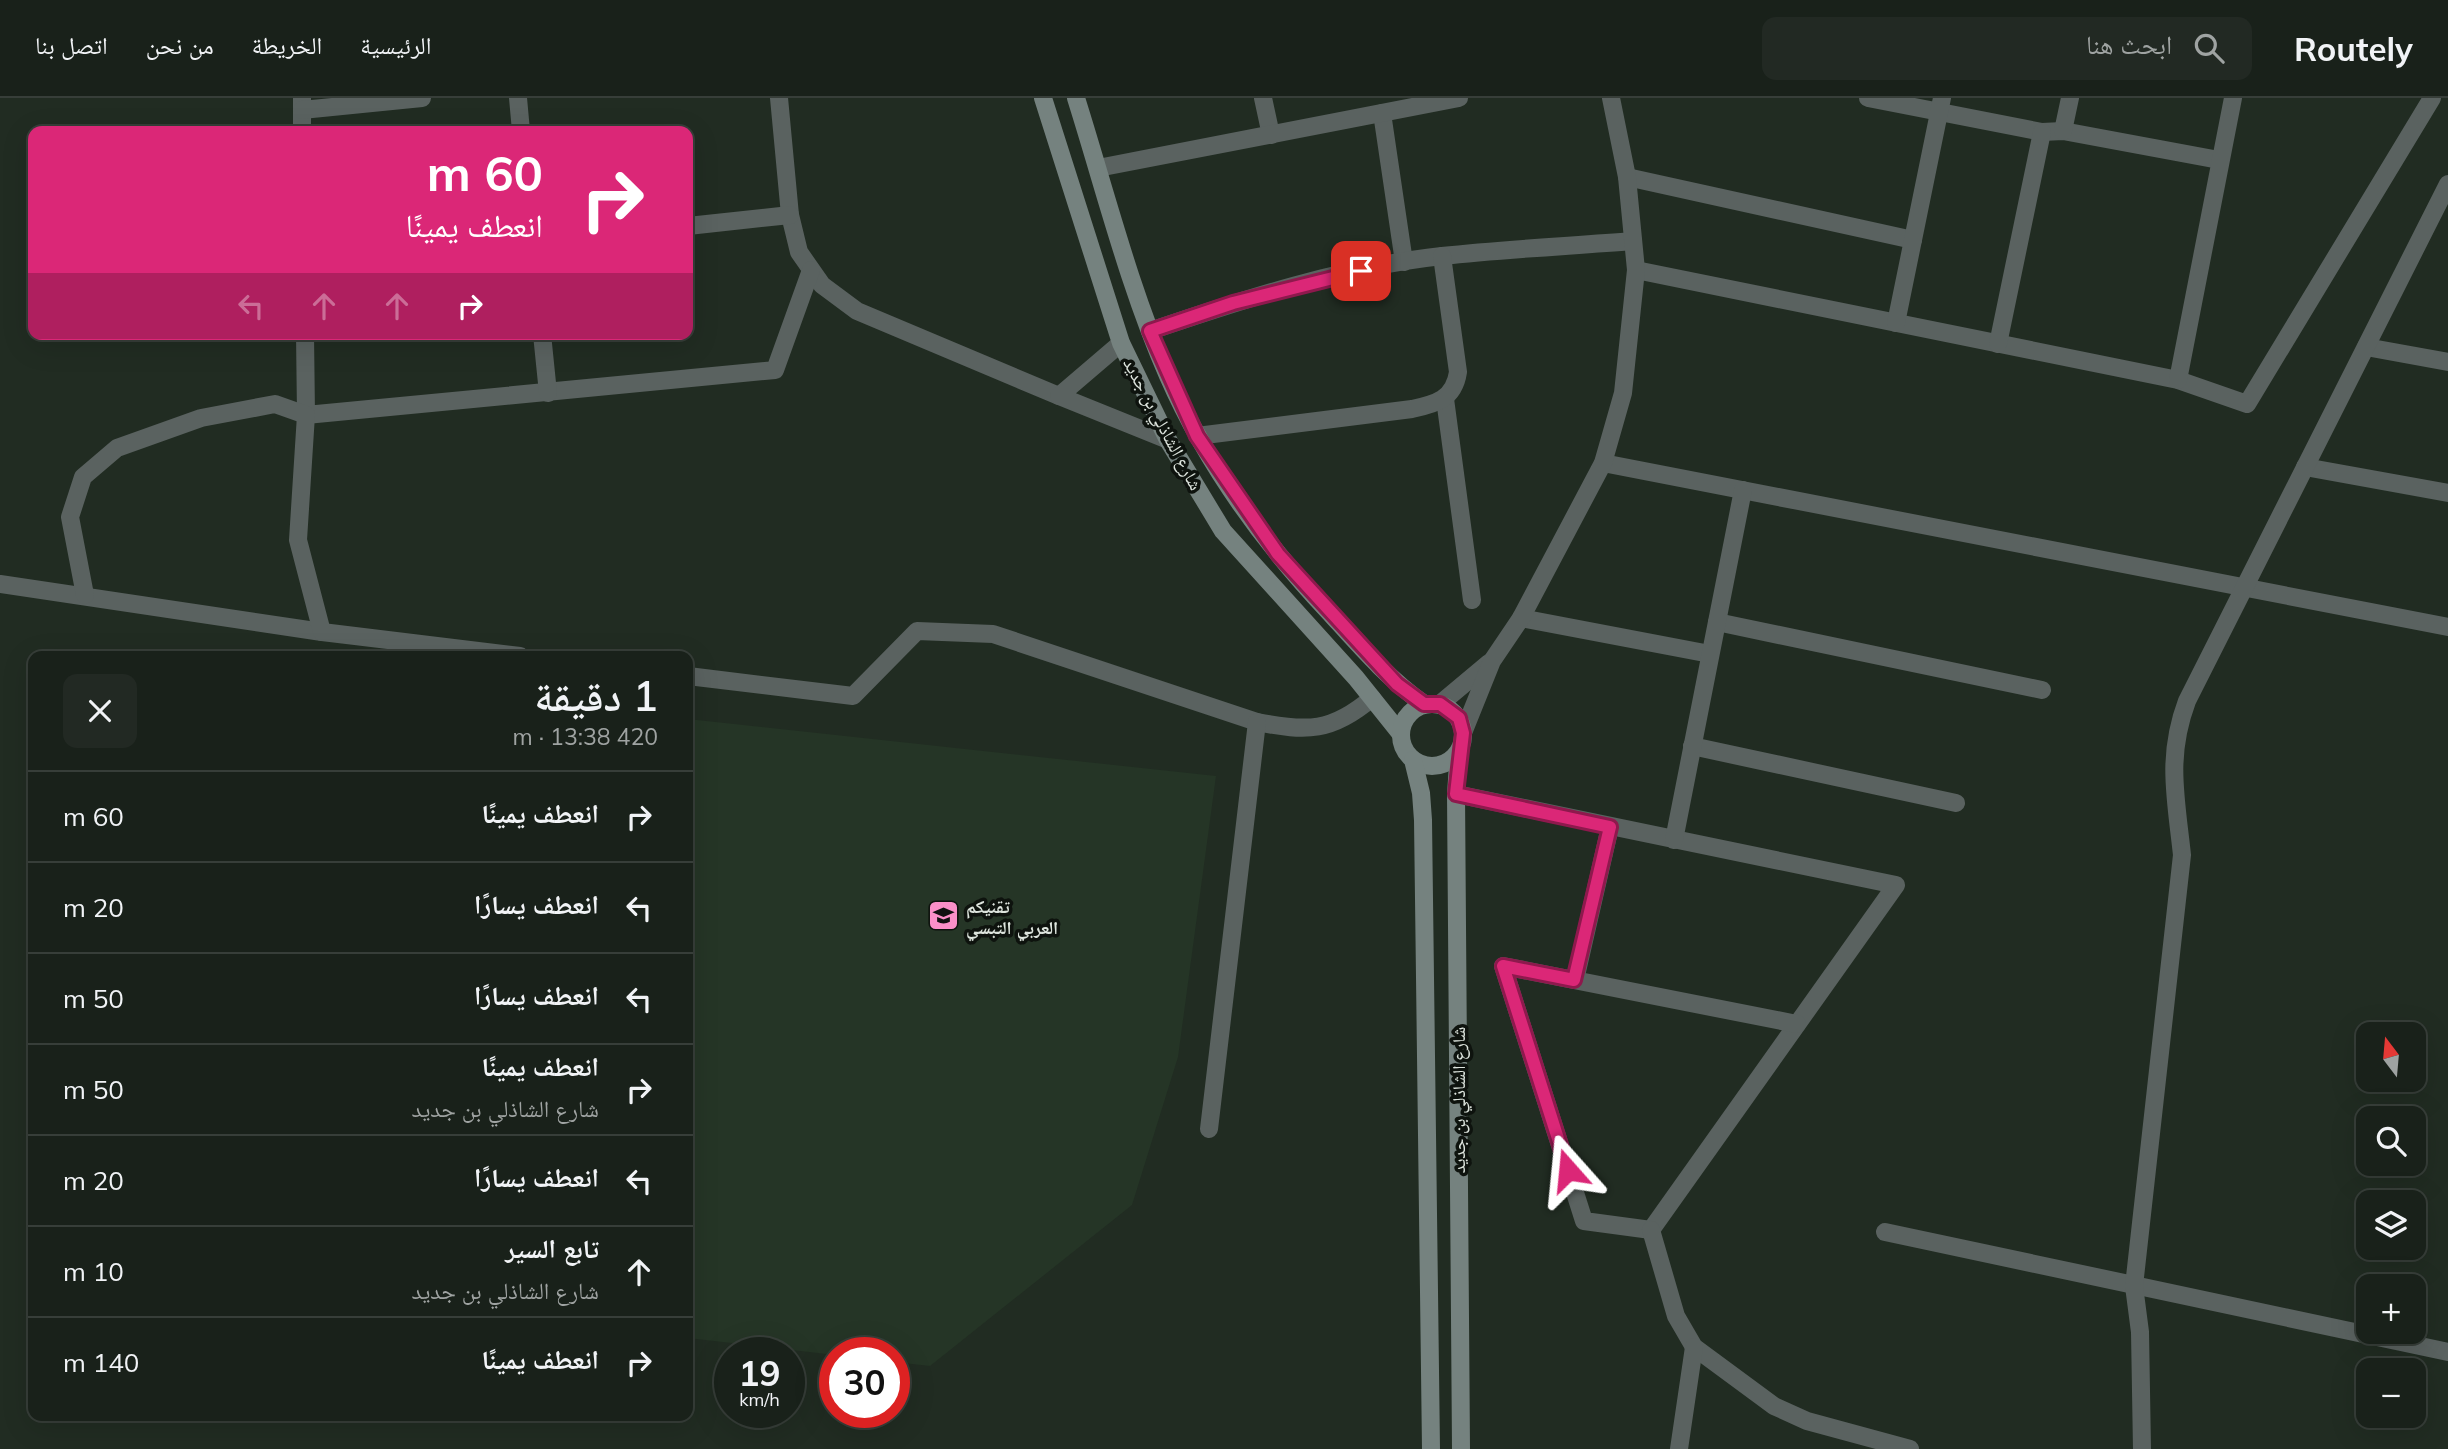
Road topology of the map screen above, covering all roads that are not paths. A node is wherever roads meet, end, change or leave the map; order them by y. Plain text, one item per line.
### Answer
1 (422, 98) edge
2 (518, 98) edge
3 (779, 98) edge
4 (1043, 98) edge
5 (1076, 98) edge
6 (1263, 98) edge
7 (1459, 98) edge
8 (1611, 98) edge
9 (1868, 98) edge
10 (2070, 98) edge
11 (2232, 98) edge
12 (2432, 98) edge
13 (302, 104) edge
14 (1941, 105) edge
15 (1391, 107) edge
16 (302, 126) edge
17 (521, 126) edge
18 (2063, 131) junction
19 (2042, 132) junction
20 (1271, 135) junction
21 (2220, 160) junction
22 (1098, 168) junction
23 (1627, 177) junction
24 (2448, 185) edge
25 (790, 215) junction
26 (693, 225) edge
27 (1913, 240) junction
28 (1633, 242) junction
29 (1442, 256) junction
30 (1404, 262) junction
31 (811, 270) junction
32 (1636, 270) junction
33 (1896, 323) junction
34 (1150, 331) junction
35 (305, 340) edge
36 (543, 340) edge
37 (1121, 344) junction
38 (1998, 344) junction
39 (2366, 347) junction
40 (2448, 362) edge
41 (2178, 380) junction
42 (548, 393) junction
43 (1059, 396) junction
44 (1445, 399) junction
45 (306, 415) junction
46 (1197, 436) junction
47 (1168, 440) junction
48 (1603, 463) junction
49 (2305, 467) junction
50 (1742, 490) junction
51 (2448, 493) edge
52 (0, 584) edge
53 (2244, 589) junction
54 (85, 595) junction
55 (1472, 600) dead end
56 (1521, 618) junction
57 (1717, 622) junction
58 (2448, 627) edge
59 (322, 632) junction
60 (479, 651) edge
61 (1710, 654) junction
62 (1492, 661) junction
63 (693, 678) edge
64 (2042, 690) dead end
65 (1372, 698) junction
66 (1432, 704) junction
67 (1257, 722) junction
68 (1400, 733) junction
69 (1463, 733) junction
70 (1692, 747) junction
71 (1459, 751) junction
72 (1413, 760) junction
73 (1456, 794) junction
74 (1956, 803) dead end
75 (1610, 827) junction
76 (1674, 840) junction
77 (1574, 980) junction
78 (1797, 1024) junction
79 (1209, 1129) dead end
80 (1651, 1230) junction
81 (1885, 1232) dead end
82 (2134, 1286) junction
83 (1694, 1347) junction
84 (2448, 1352) edge
85 (1432, 1449) edge
86 (1461, 1449) edge
87 (1679, 1449) edge
88 (1910, 1449) edge
89 (2142, 1449) edge

1 - 13 street
2 - 17 street
3 - 25 street
4 - 37 main road, شارع الشاذلي بن جديد
5 - 22 main road, شارع الشاذلي بن جديد
6 - 20 street
7 - 15 street
8 - 23 street
9 - 14 street
10 - 18 street
11 - 21 street
12 - 41 street
13 - 16 street
14 - 19 street
14 - 27 street
15 - 20 street
15 - 30 street
18 - 19 street
18 - 21 street
19 - 38 street
20 - 22 street
21 - 41 street
22 - 34 main road, شارع الشاذلي بن جديد
23 - 27 street
23 - 28 street
24 - 39 street
25 - 26 street
25 - 31 street
27 - 33 street
28 - 29 street
28 - 32 street
29 - 30 street
29 - 44 street
30 - 34 street
31 - 42 street
31 - 43 street
32 - 33 street
32 - 48 street
33 - 38 street
34 - 46 main road, شارع الشاذلي بن جديد
35 - 45 street
36 - 42 street
37 - 43 street
37 - 47 main road, شارع الشاذلي بن جديد
38 - 41 street
39 - 40 street
39 - 49 street
42 - 45 street
43 - 47 street
44 - 46 street
44 - 55 street
45 - 54 street
45 - 59 street
46 - 66 main road, شارع الشاذلي بن جديد
47 - 65 main road, شارع الشاذلي بن جديد
48 - 50 street
48 - 56 street
49 - 51 street
49 - 53 street
50 - 53 street
50 - 57 street
52 - 54 street
53 - 58 street
53 - 82 street
54 - 59 street
56 - 61 street
56 - 62 street
57 - 61 street
57 - 64 street
59 - 60 street
61 - 70 street
62 - 66 street
62 - 69 street
63 - 67 street
65 - 67 street
65 - 68 main road, شارع الشاذلي بن جديد
66 - 68 main road
66 - 69 main road
67 - 79 street
68 - 72 main road
69 - 71 main road
70 - 74 street
70 - 76 street
71 - 72 main road
71 - 73 main road, شارع الشاذلي بن جديد
72 - 85 main road, شارع الشاذلي بن جديد
73 - 75 street
73 - 86 main road, شارع الشاذلي بن جديد
75 - 76 street
75 - 77 street
76 - 78 street
77 - 78 street
77 - 80 street
78 - 80 street
80 - 83 street
81 - 82 street
82 - 84 street
82 - 89 street
83 - 87 street
83 - 88 street

